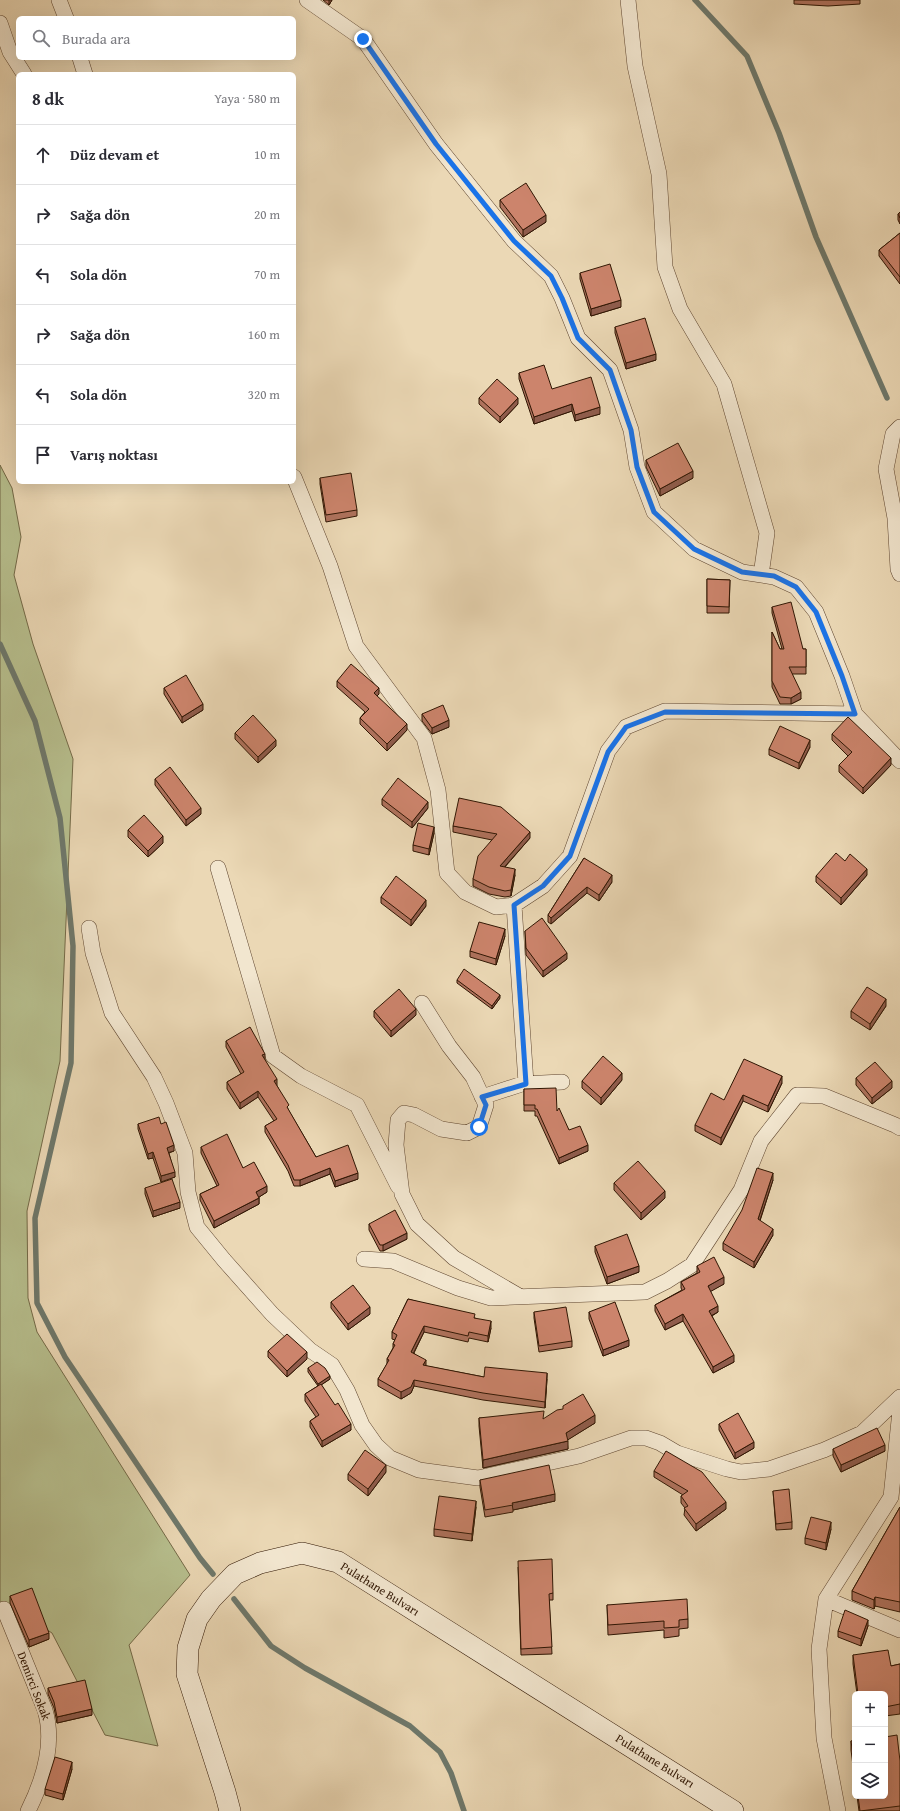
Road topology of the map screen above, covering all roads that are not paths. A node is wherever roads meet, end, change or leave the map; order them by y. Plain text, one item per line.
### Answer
1 (59, 0) edge
2 (307, 0) edge
3 (628, 0) edge
4 (65, 16) edge
5 (0, 23) edge
6 (81, 60) edge
7 (23, 72) edge
8 (84, 72) edge
9 (900, 427) edge
10 (296, 482) edge
11 (900, 574) edge
12 (761, 575) junction
13 (855, 714) junction
14 (900, 761) edge
15 (218, 868) dead end
16 (514, 905) junction
17 (89, 928) dead end
18 (422, 1003) dead end
19 (562, 1082) dead end
20 (526, 1084) junction
21 (482, 1097) junction
22 (900, 1128) edge
23 (402, 1194) junction
24 (364, 1259) dead end
25 (519, 1296) junction
26 (900, 1397) edge
27 (900, 1412) edge
28 (826, 1599) junction
29 (4, 1609) dead end
30 (900, 1630) edge
31 (28, 1811) edge
32 (230, 1811) edge
33 (733, 1811) edge
34 (838, 1811) edge

1 - 4 street
2 - 12 street
3 - 12 street
5 - 7 street
6 - 8 street
9 - 11 street
10 - 16 street
12 - 13 street
13 - 14 street
13 - 16 street
15 - 23 street
16 - 20 street
17 - 26 street
18 - 21 street
19 - 20 street
20 - 21 street
21 - 23 street
22 - 25 street
23 - 25 street
24 - 25 street
27 - 28 street
28 - 30 street
28 - 34 street
29 - 31 street, Demirci Sokak
32 - 33 street, Pulathane Bulvarı

